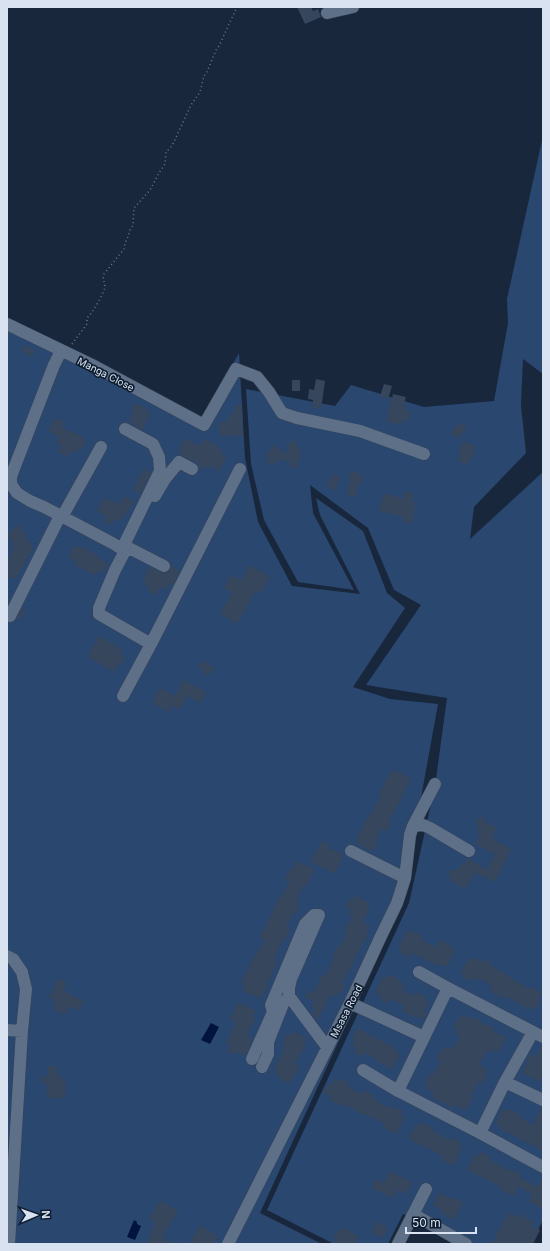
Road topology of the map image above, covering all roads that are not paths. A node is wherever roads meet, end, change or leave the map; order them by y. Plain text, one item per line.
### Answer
1 (353, 7) edge
2 (328, 13) dead end
3 (7, 324) edge
4 (64, 352) junction
5 (125, 429) dead end
6 (101, 447) dead end
7 (424, 454) dead end
8 (192, 469) dead end
9 (240, 469) dead end
10 (9, 489) edge
11 (61, 517) junction
12 (125, 549) junction
13 (164, 566) dead end
14 (32, 572) junction
15 (18, 580) dead end
16 (10, 616) dead end
17 (151, 644) junction
18 (123, 696) dead end
19 (435, 784) dead end
20 (413, 826) junction
21 (351, 851) dead end
22 (469, 851) dead end
23 (405, 878) junction
24 (7, 956) edge
25 (419, 972) dead end
26 (448, 988) junction
27 (289, 996) junction
28 (350, 1003) junction
29 (7, 1030) edge
30 (22, 1031) junction
31 (538, 1034) edge
32 (424, 1037) junction
33 (327, 1047) junction
34 (252, 1059) dead end
35 (262, 1067) dead end
36 (364, 1070) dead end
37 (506, 1082) junction
38 (398, 1091) junction
39 (543, 1100) edge
40 (480, 1133) junction
41 (543, 1167) edge
42 (426, 1189) dead end
43 (413, 1214) junction
44 (10, 1244) edge
45 (228, 1244) edge
46 (398, 1244) edge
47 (466, 1244) edge

1 - 2 street
3 - 4 street, Manga Close
4 - 7 street, Manga Close
4 - 10 street
5 - 12 street
6 - 11 street
8 - 12 street
9 - 17 street
10 - 11 street
11 - 12 street
11 - 14 street
12 - 13 street
12 - 17 street
14 - 15 street
14 - 16 street
17 - 18 street
19 - 20 street, Msasa Road
20 - 22 street
20 - 23 street, Msasa Road
21 - 23 street
23 - 28 street, Msasa Road
24 - 30 street
25 - 26 street
26 - 31 street
26 - 32 street
27 - 33 street
27 - 34 street
27 - 35 street
28 - 32 street
28 - 33 street, Msasa Road
29 - 30 street
30 - 44 street
31 - 37 street
32 - 38 street
33 - 45 street, Msasa Road
36 - 38 street
37 - 39 street
37 - 40 street
38 - 40 street
40 - 41 street
42 - 43 street
43 - 46 street
43 - 47 street

